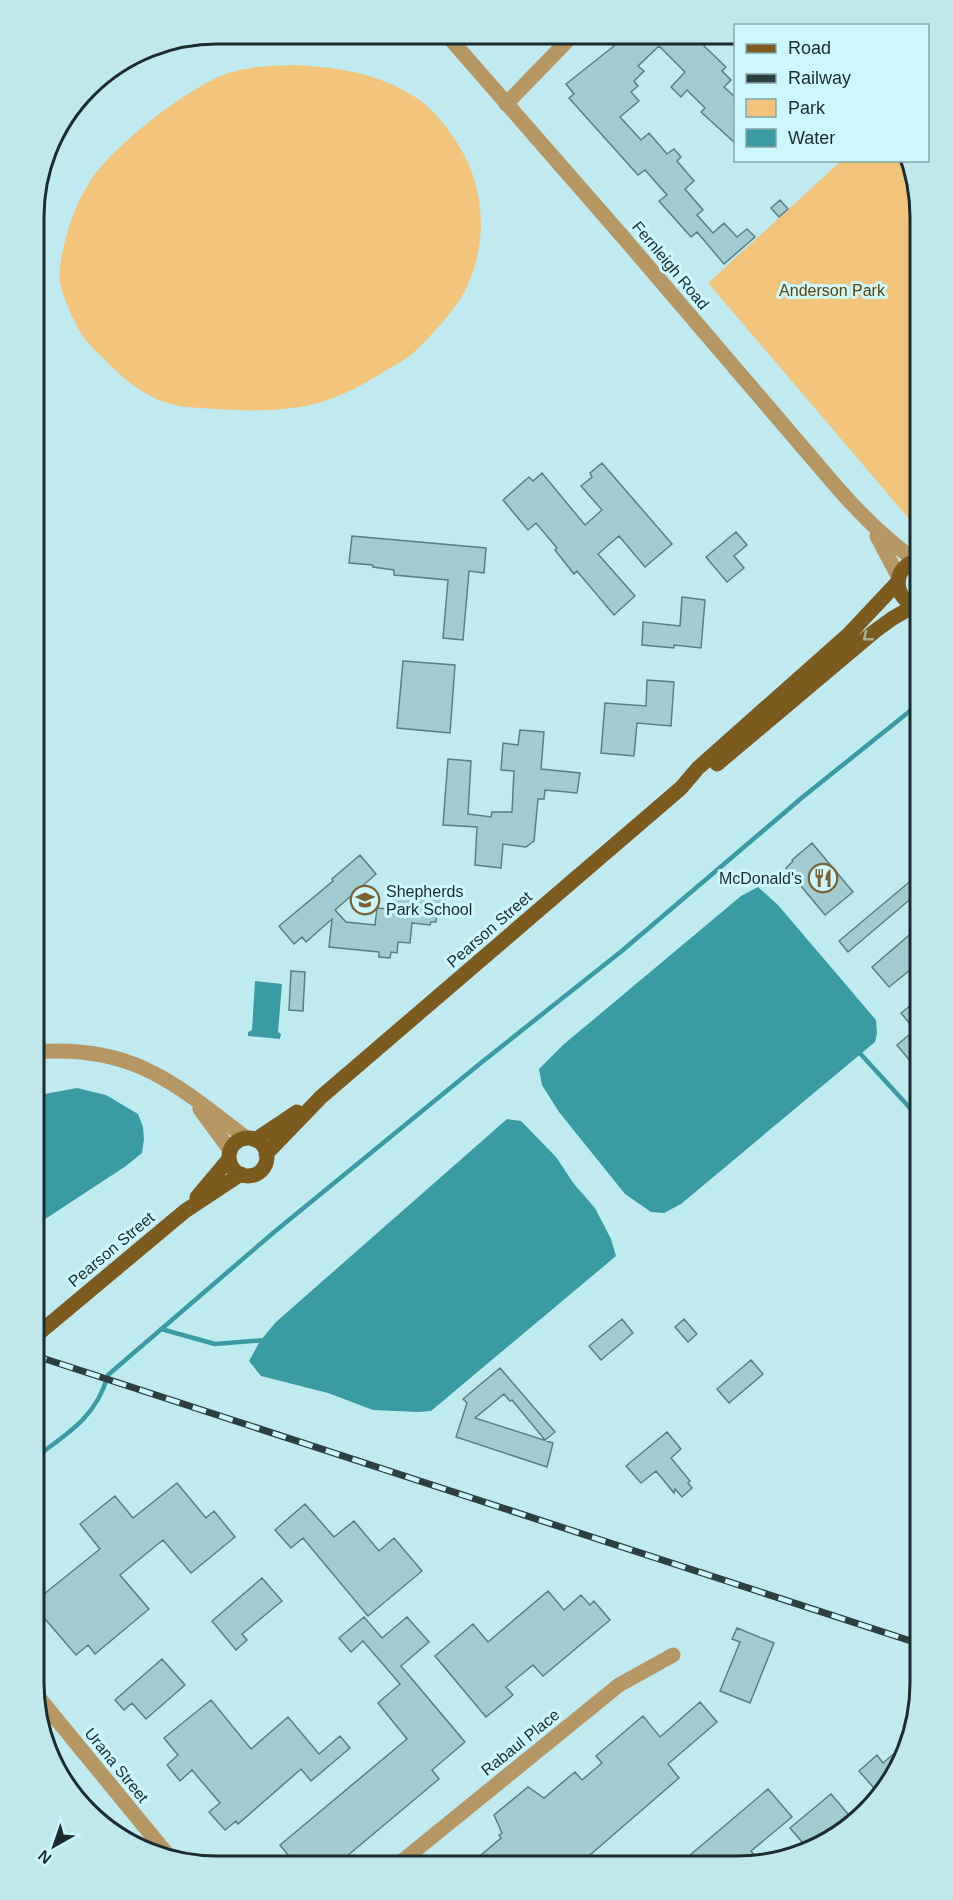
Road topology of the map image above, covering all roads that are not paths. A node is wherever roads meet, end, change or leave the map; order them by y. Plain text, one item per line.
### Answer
1 (455, 44) edge
2 (564, 44) edge
3 (506, 104) junction
4 (867, 521) junction
5 (910, 556) edge
6 (910, 565) edge
7 (898, 580) junction
8 (910, 601) edge
9 (910, 610) edge
10 (681, 788) junction
11 (44, 1052) edge
12 (190, 1094) junction
13 (321, 1097) junction
14 (250, 1139) junction
15 (266, 1154) junction
16 (230, 1155) junction
17 (241, 1174) junction
18 (185, 1211) junction
19 (44, 1329) edge
20 (673, 1655) dead end
21 (46, 1707) edge
22 (161, 1847) edge
23 (408, 1856) edge

1 - 3 street, Fernleigh Road
2 - 3 street
3 - 4 street, Fernleigh Road
4 - 5 street, Fernleigh Road
4 - 7 street, Fernleigh Road
6 - 7 main road, Pearson Street
7 - 8 main road
7 - 10 main road, Pearson Street
9 -> 10 main road, Pearson Street
10 - 13 main road, Pearson Street
11 - 12 street
12 - 14 street
12 - 16 street
13 - 14 main road, Pearson Street
13 - 15 main road, Pearson Street
14 - 15 main road
14 - 16 main road, Pearson Street
15 - 17 main road, Pearson Street
16 - 17 main road
16 - 18 main road, Pearson Street
17 - 18 main road, Pearson Street
18 - 19 main road, Pearson Street
20 - 23 street, Rabaul Place
21 - 22 street, Urana Street

